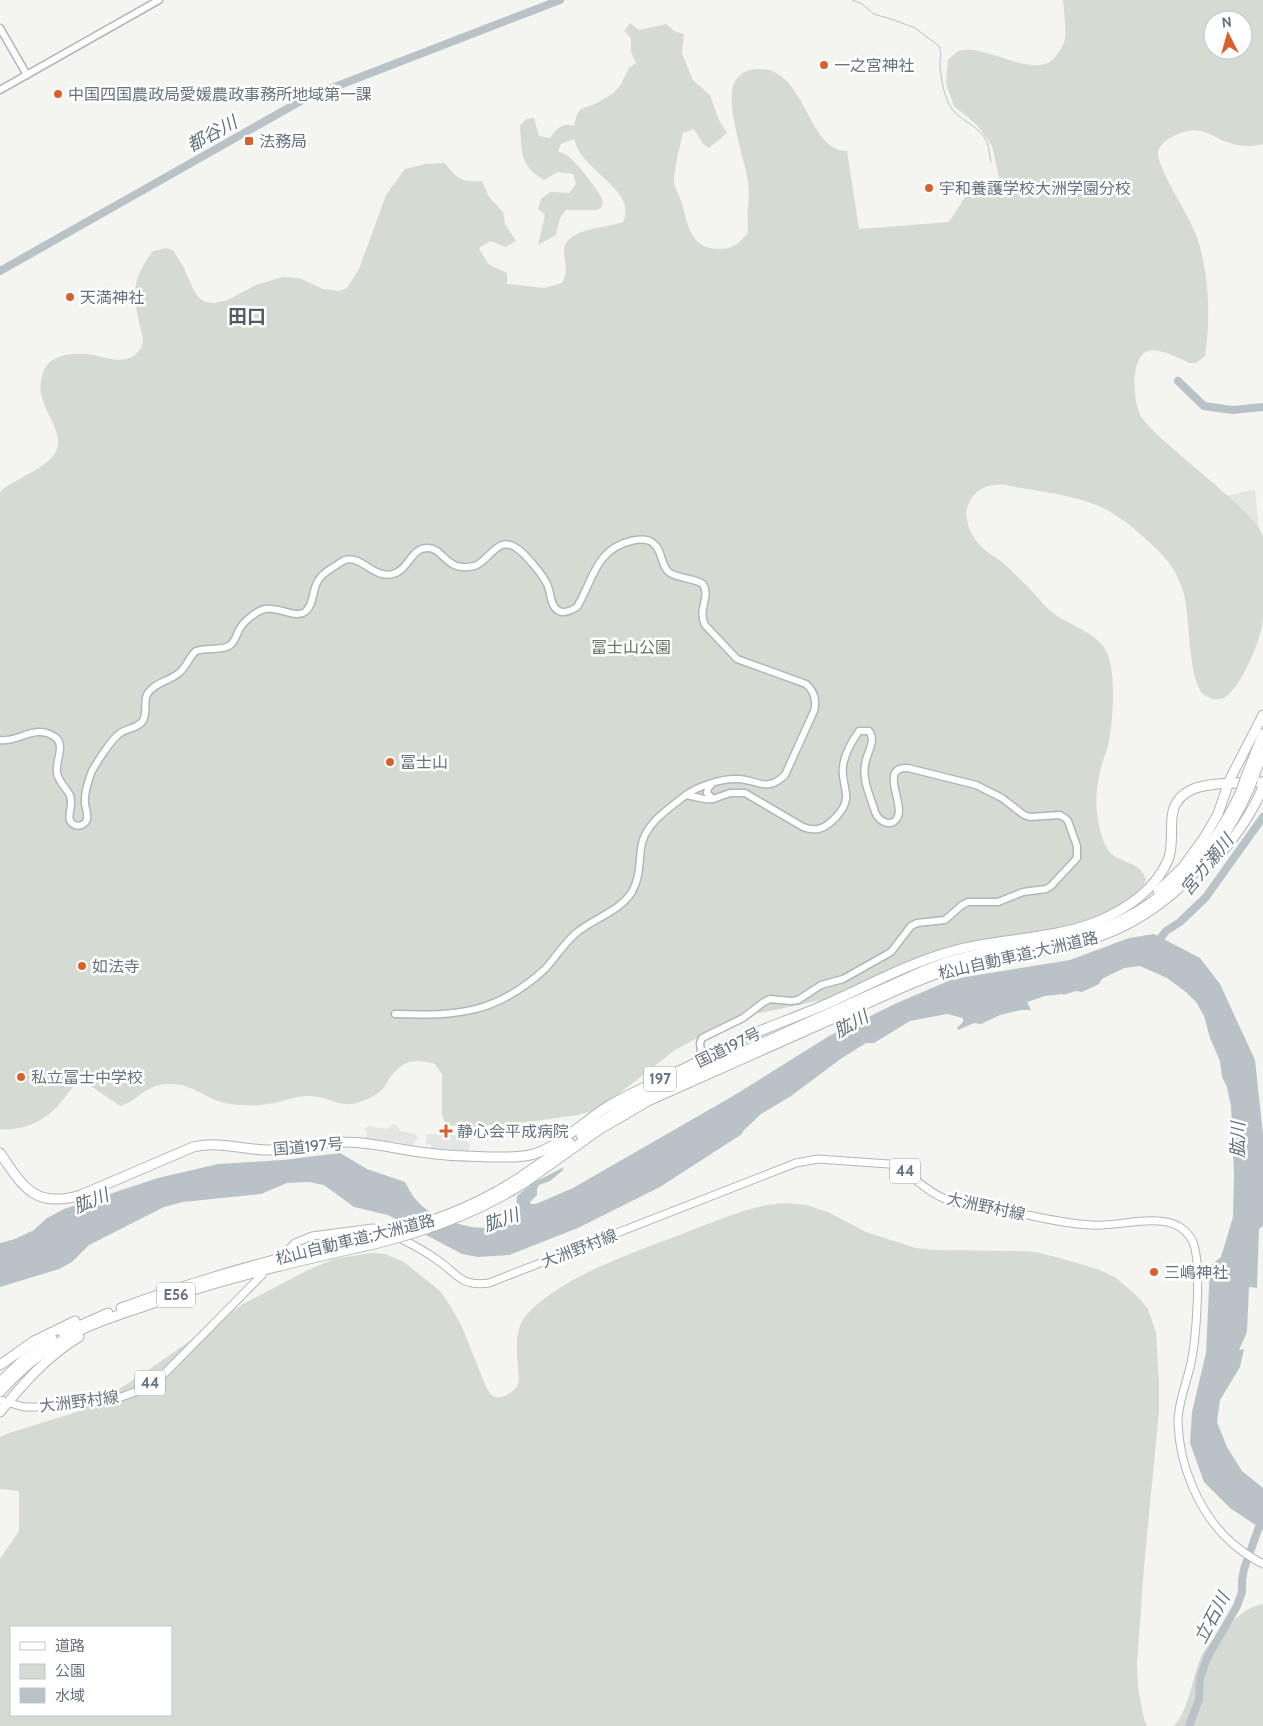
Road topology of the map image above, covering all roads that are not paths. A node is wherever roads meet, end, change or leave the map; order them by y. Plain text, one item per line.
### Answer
1 (158, 0) edge
2 (0, 28) edge
3 (27, 75) junction
4 (0, 90) edge
5 (1263, 715) edge
6 (1263, 734) edge
7 (0, 740) edge
8 (1263, 752) edge
9 (1249, 779) junction
10 (1263, 782) edge
11 (711, 785) junction
12 (1228, 785) junction
13 (1263, 787) edge
14 (1245, 789) junction
15 (686, 795) junction
16 (713, 799) junction
17 (1155, 907) junction
18 (1126, 918) junction
19 (395, 1014) dead end
20 (702, 1059) junction
21 (0, 1153) edge
22 (521, 1181) junction
23 (288, 1250) dead end
24 (262, 1275) dead end
25 (147, 1302) junction
26 (0, 1365) edge
27 (0, 1382) edge
28 (0, 1392) edge
29 (4, 1401) edge
30 (0, 1412) edge
31 (1263, 1564) edge

1 - 3 street
2 - 3 street
3 - 4 street
5 - 12 highway
6 - 9 highway, 松山自動車道;大洲道路 / E56
7 - 11 street
8 - 9 highway, 松山自動車道;大洲道路 / E56
9 - 14 highway, 松山自動車道;大洲道路 / E56, bridge
10 - 12 highway, 国道197号 / 197
11 - 15 street
11 - 16 street
12 - 18 highway
12 - 20 highway, 国道197号 / 197
13 - 17 highway
14 - 17 highway, 松山自動車道;大洲道路 / E56
14 - 18 highway, 松山自動車道;大洲道路 / E56
15 - 16 street
15 - 19 street
16 - 20 street
17 - 22 highway, 松山自動車道;大洲道路 / E56
18 - 22 highway, 松山自動車道;大洲道路 / E56
20 - 21 highway, 国道197号 / 197
22 - 25 highway, 松山自動車道;大洲道路 / E56, bridge
23 - 31 main road, 大洲野村線 / 44
24 - 29 main road, 大洲野村線 / 44
25 - 26 highway
25 - 27 highway, 松山自動車道;大洲道路 / E56
25 - 28 highway, 松山自動車道;大洲道路 / E56
25 - 29 highway
29 - 30 highway

